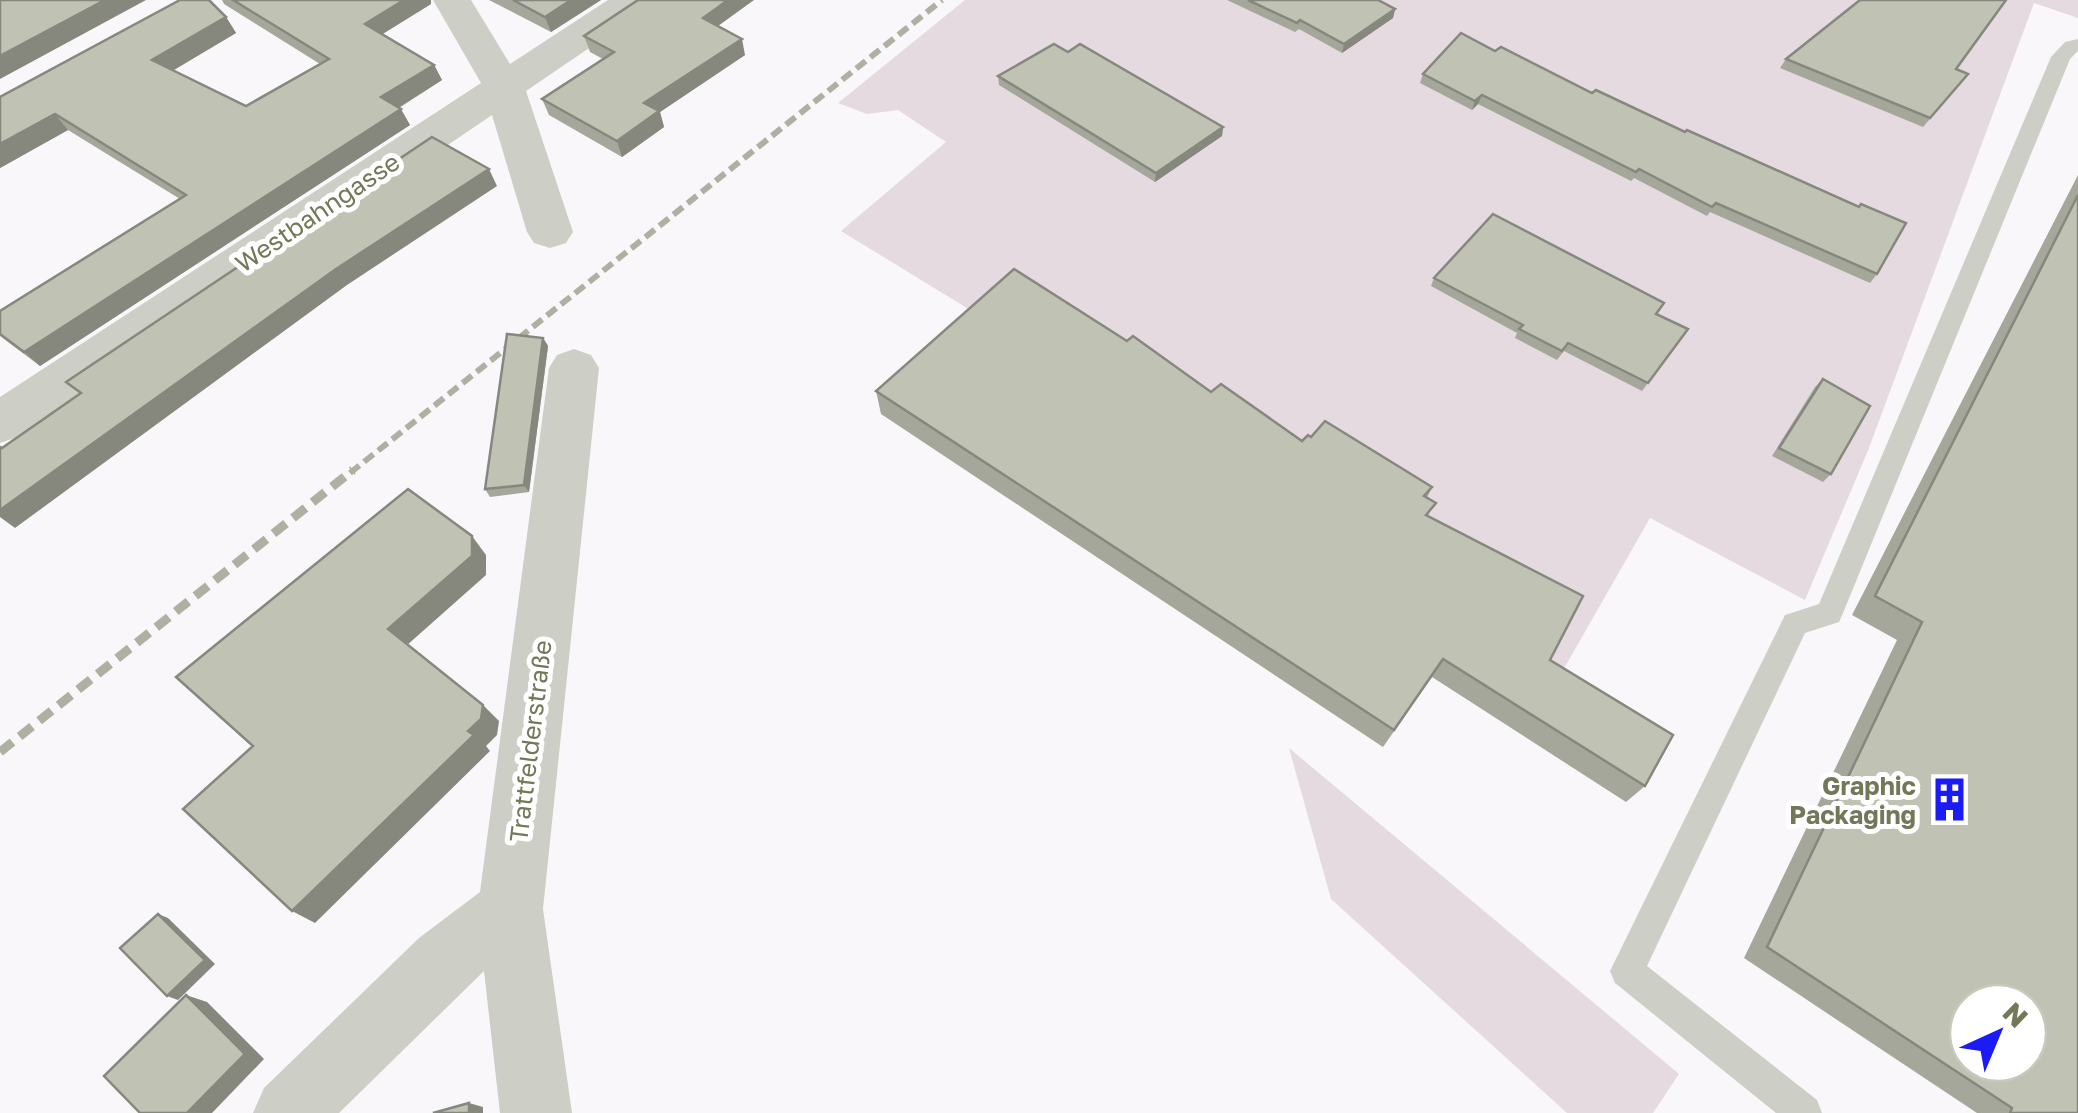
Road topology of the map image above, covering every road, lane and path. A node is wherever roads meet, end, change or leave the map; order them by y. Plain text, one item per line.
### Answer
1 (452, 0) edge
2 (634, 0) edge
3 (2078, 45) edge
4 (504, 88) junction
5 (550, 232) dead end
6 (574, 368) dead end
7 (0, 423) edge
8 (510, 909) junction
9 (288, 1113) edge
10 (536, 1113) edge
11 (1804, 1113) edge

1 - 4 street
2 - 4 street, Westbahngasse
3 - 11 lane
4 - 5 street
4 - 7 street, Westbahngasse
6 - 8 street, Trattfelderstraße
8 - 9 street
8 - 10 street, Trattfelderstraße

